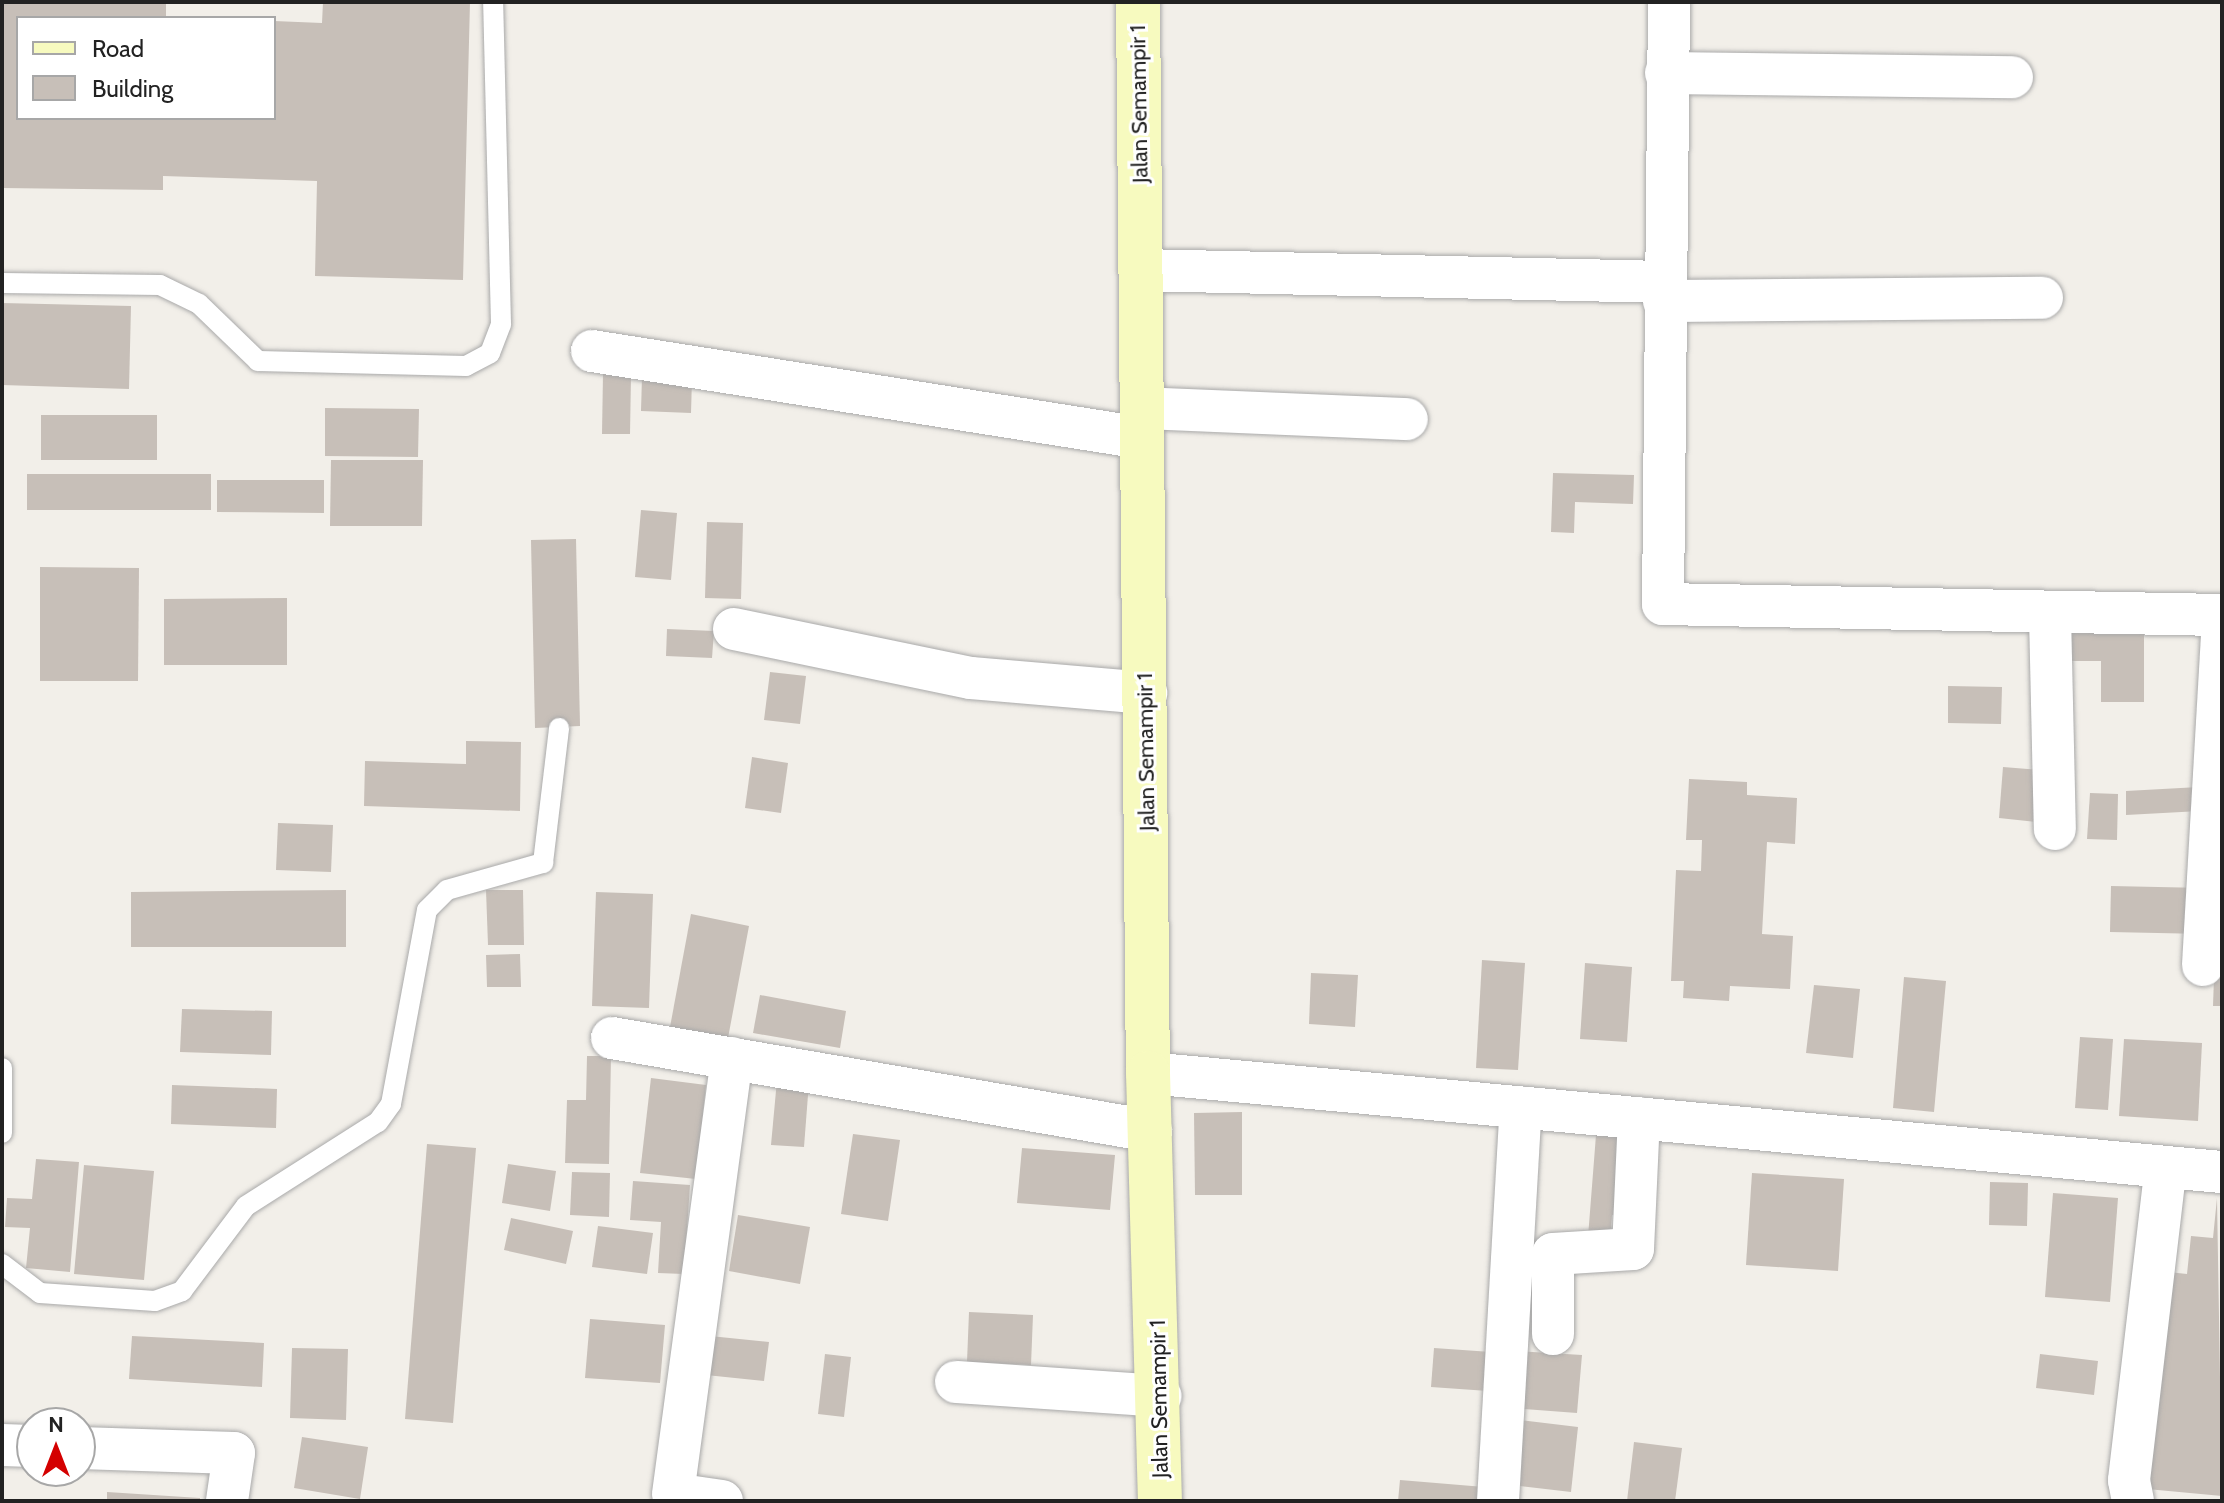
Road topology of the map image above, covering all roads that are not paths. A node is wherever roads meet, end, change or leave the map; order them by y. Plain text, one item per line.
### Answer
1 (493, 2) edge
2 (1138, 2) edge
3 (1669, 2) edge
4 (1666, 73) junction
5 (2012, 77) dead end
6 (1140, 270) junction
7 (2, 283) edge
8 (1664, 291) junction
9 (2042, 298) dead end
10 (592, 351) dead end
11 (1407, 419) dead end
12 (1142, 423) junction
13 (2050, 615) junction
14 (2222, 615) edge
15 (734, 629) dead end
16 (2222, 636) edge
17 (1146, 693) junction
18 (559, 728) dead end
19 (2055, 829) dead end
20 (2203, 965) dead end
21 (612, 1038) dead end
22 (732, 1058) junction
23 (2, 1068) edge
24 (1148, 1073) junction
25 (1521, 1108) junction
26 (1639, 1118) junction
27 (1151, 1131) junction
28 (2, 1133) edge
29 (2166, 1167) junction
30 (2222, 1172) edge
31 (2, 1264) edge
32 (1553, 1334) dead end
33 (956, 1382) dead end
34 (1161, 1396) junction
35 (96, 1449) edge
36 (227, 1501) edge
37 (722, 1501) edge
38 (1160, 1501) edge
39 (1498, 1501) edge
40 (2133, 1501) edge

1 - 7 lane
2 - 6 street, Jalan Semampir 1
3 - 4 street
4 - 5 street
4 - 8 street
6 - 8 street
6 - 12 street, Jalan Semampir 1
8 - 9 street
8 - 13 street
10 - 12 street
11 - 12 street
12 - 17 street, Jalan Semampir 1
13 - 14 street
13 - 19 street
15 - 17 street
16 - 20 street
17 - 24 street, Jalan Semampir 1
18 - 31 lane
21 - 22 street
22 - 27 street
22 - 37 street
23 - 28 lane
24 - 25 street
24 - 27 street, Jalan Semampir 1
25 - 26 street
25 - 39 street
26 - 29 street
26 - 32 street
27 - 34 street, Jalan Semampir 1
29 - 30 street
29 - 40 street
33 - 34 street
34 - 38 street, Jalan Semampir 1
35 - 36 street

